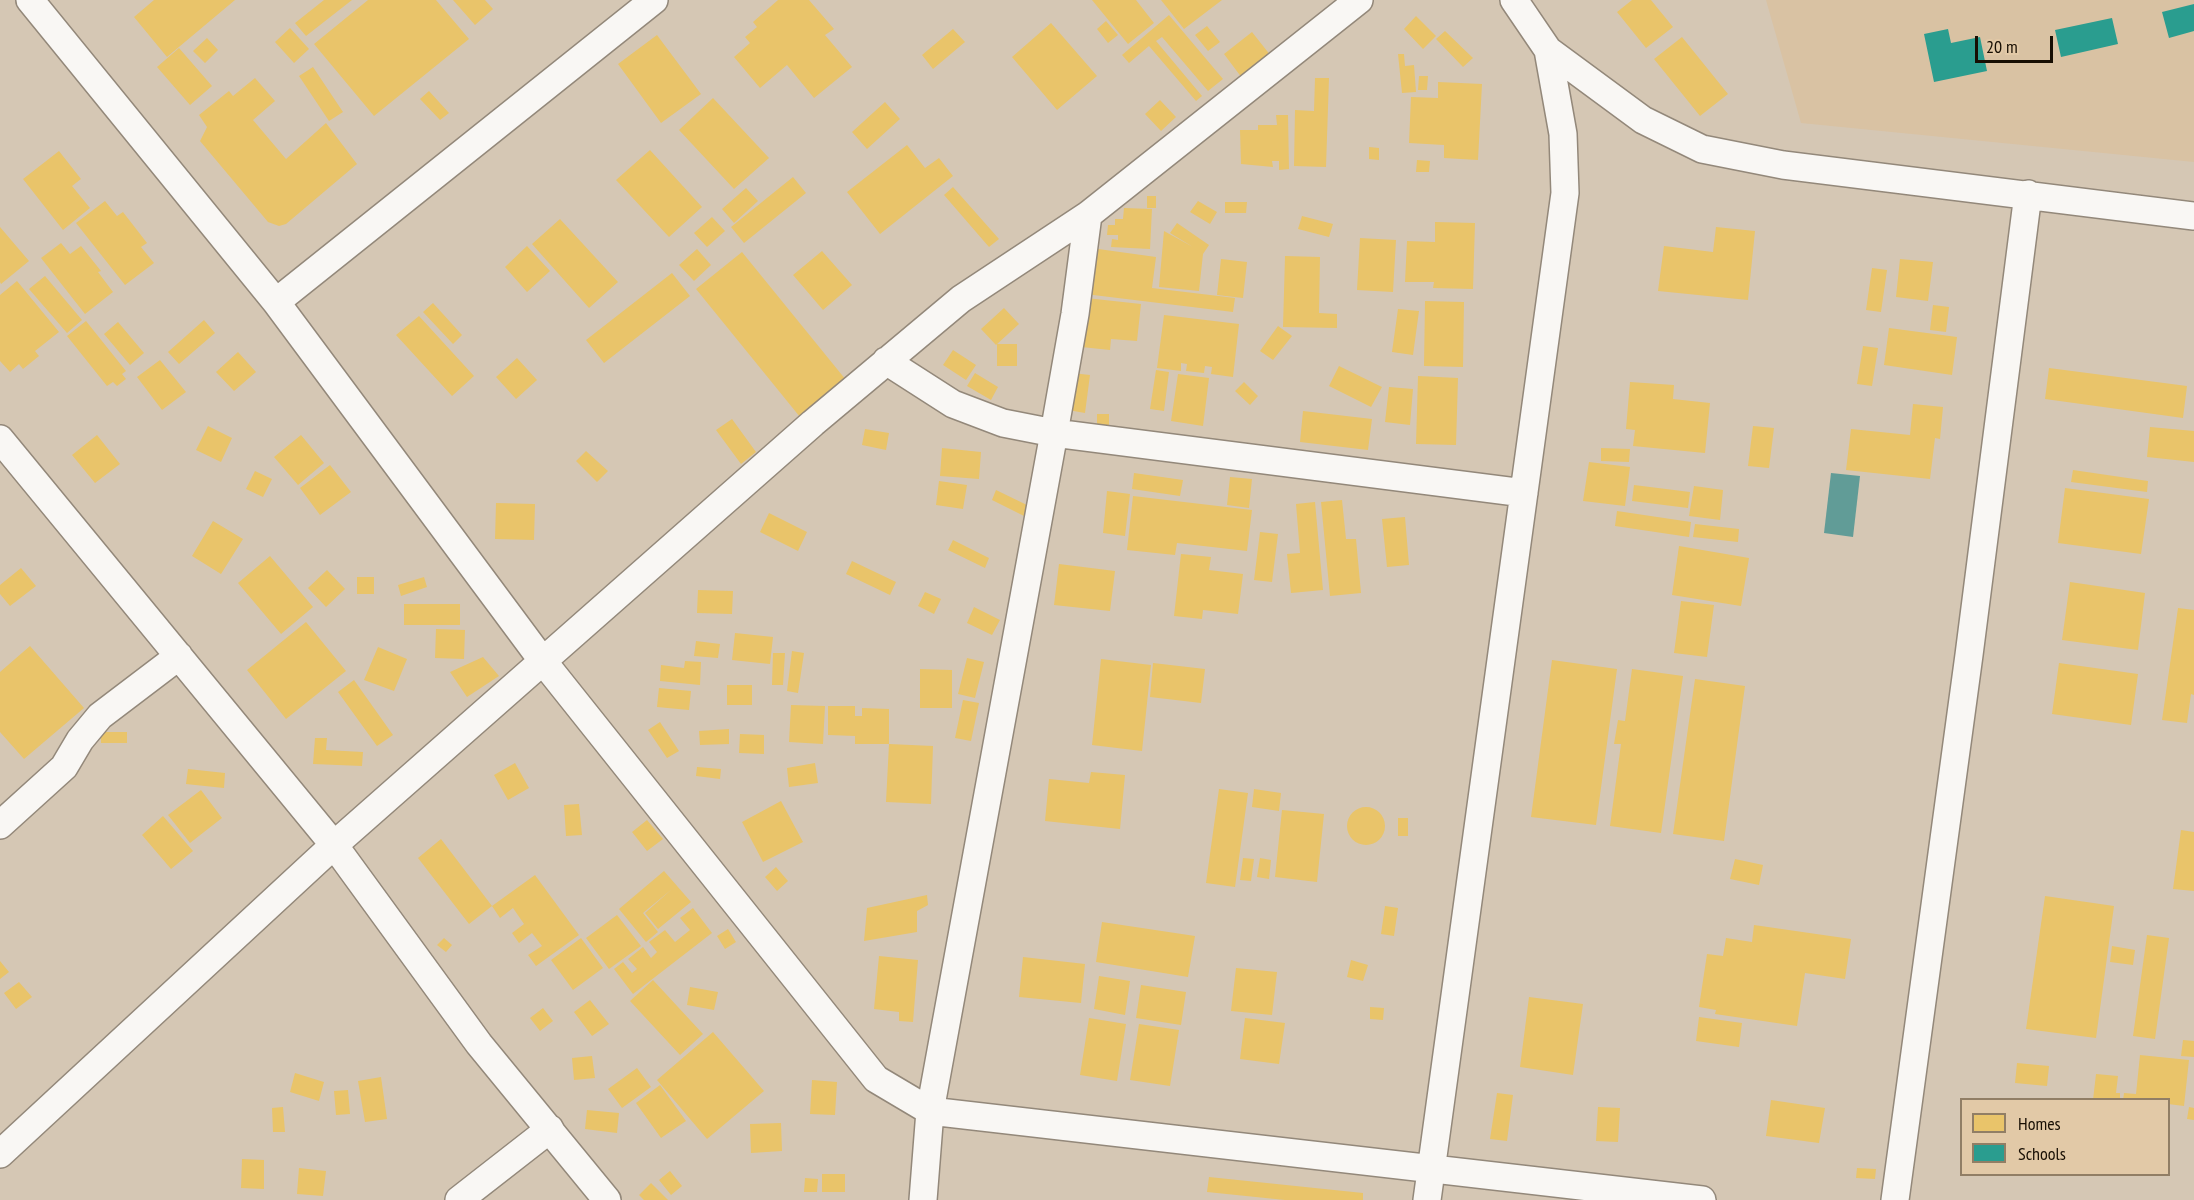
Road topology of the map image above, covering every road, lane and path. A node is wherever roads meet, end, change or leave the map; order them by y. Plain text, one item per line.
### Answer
1 (30, 0) edge
2 (654, 0) edge
3 (1359, 0) edge
4 (1514, 0) edge
5 (1548, 50) junction
6 (2028, 194) junction
7 (1088, 215) junction
8 (2194, 216) edge
9 (276, 302) junction
10 (886, 361) junction
11 (1054, 433) junction
12 (0, 439) edge
13 (1524, 493) junction
14 (179, 656) junction
15 (542, 660) junction
16 (0, 825) edge
17 (334, 845) junction
18 (930, 1111) junction
19 (550, 1129) junction
20 (0, 1154) edge
21 (1431, 1170) junction
22 (459, 1200) edge
23 (607, 1200) edge
24 (923, 1200) edge
25 (1427, 1200) edge
26 (1702, 1200) edge
27 (1895, 1200) edge

1 - 9 street
2 - 9 street
3 - 7 street
4 - 5 street
5 - 6 street
5 - 13 street
6 - 8 street
6 - 27 street
7 - 10 street
7 - 11 street
9 - 15 street
10 - 11 street
10 - 15 street
11 - 13 street
11 - 18 street
12 - 14 street
13 - 21 street
14 - 16 street
14 - 17 street
15 - 17 street
15 - 18 street
17 - 19 street
17 - 20 street
18 - 21 street
18 - 24 street
19 - 22 street
19 - 23 street
21 - 25 street
21 - 26 street

